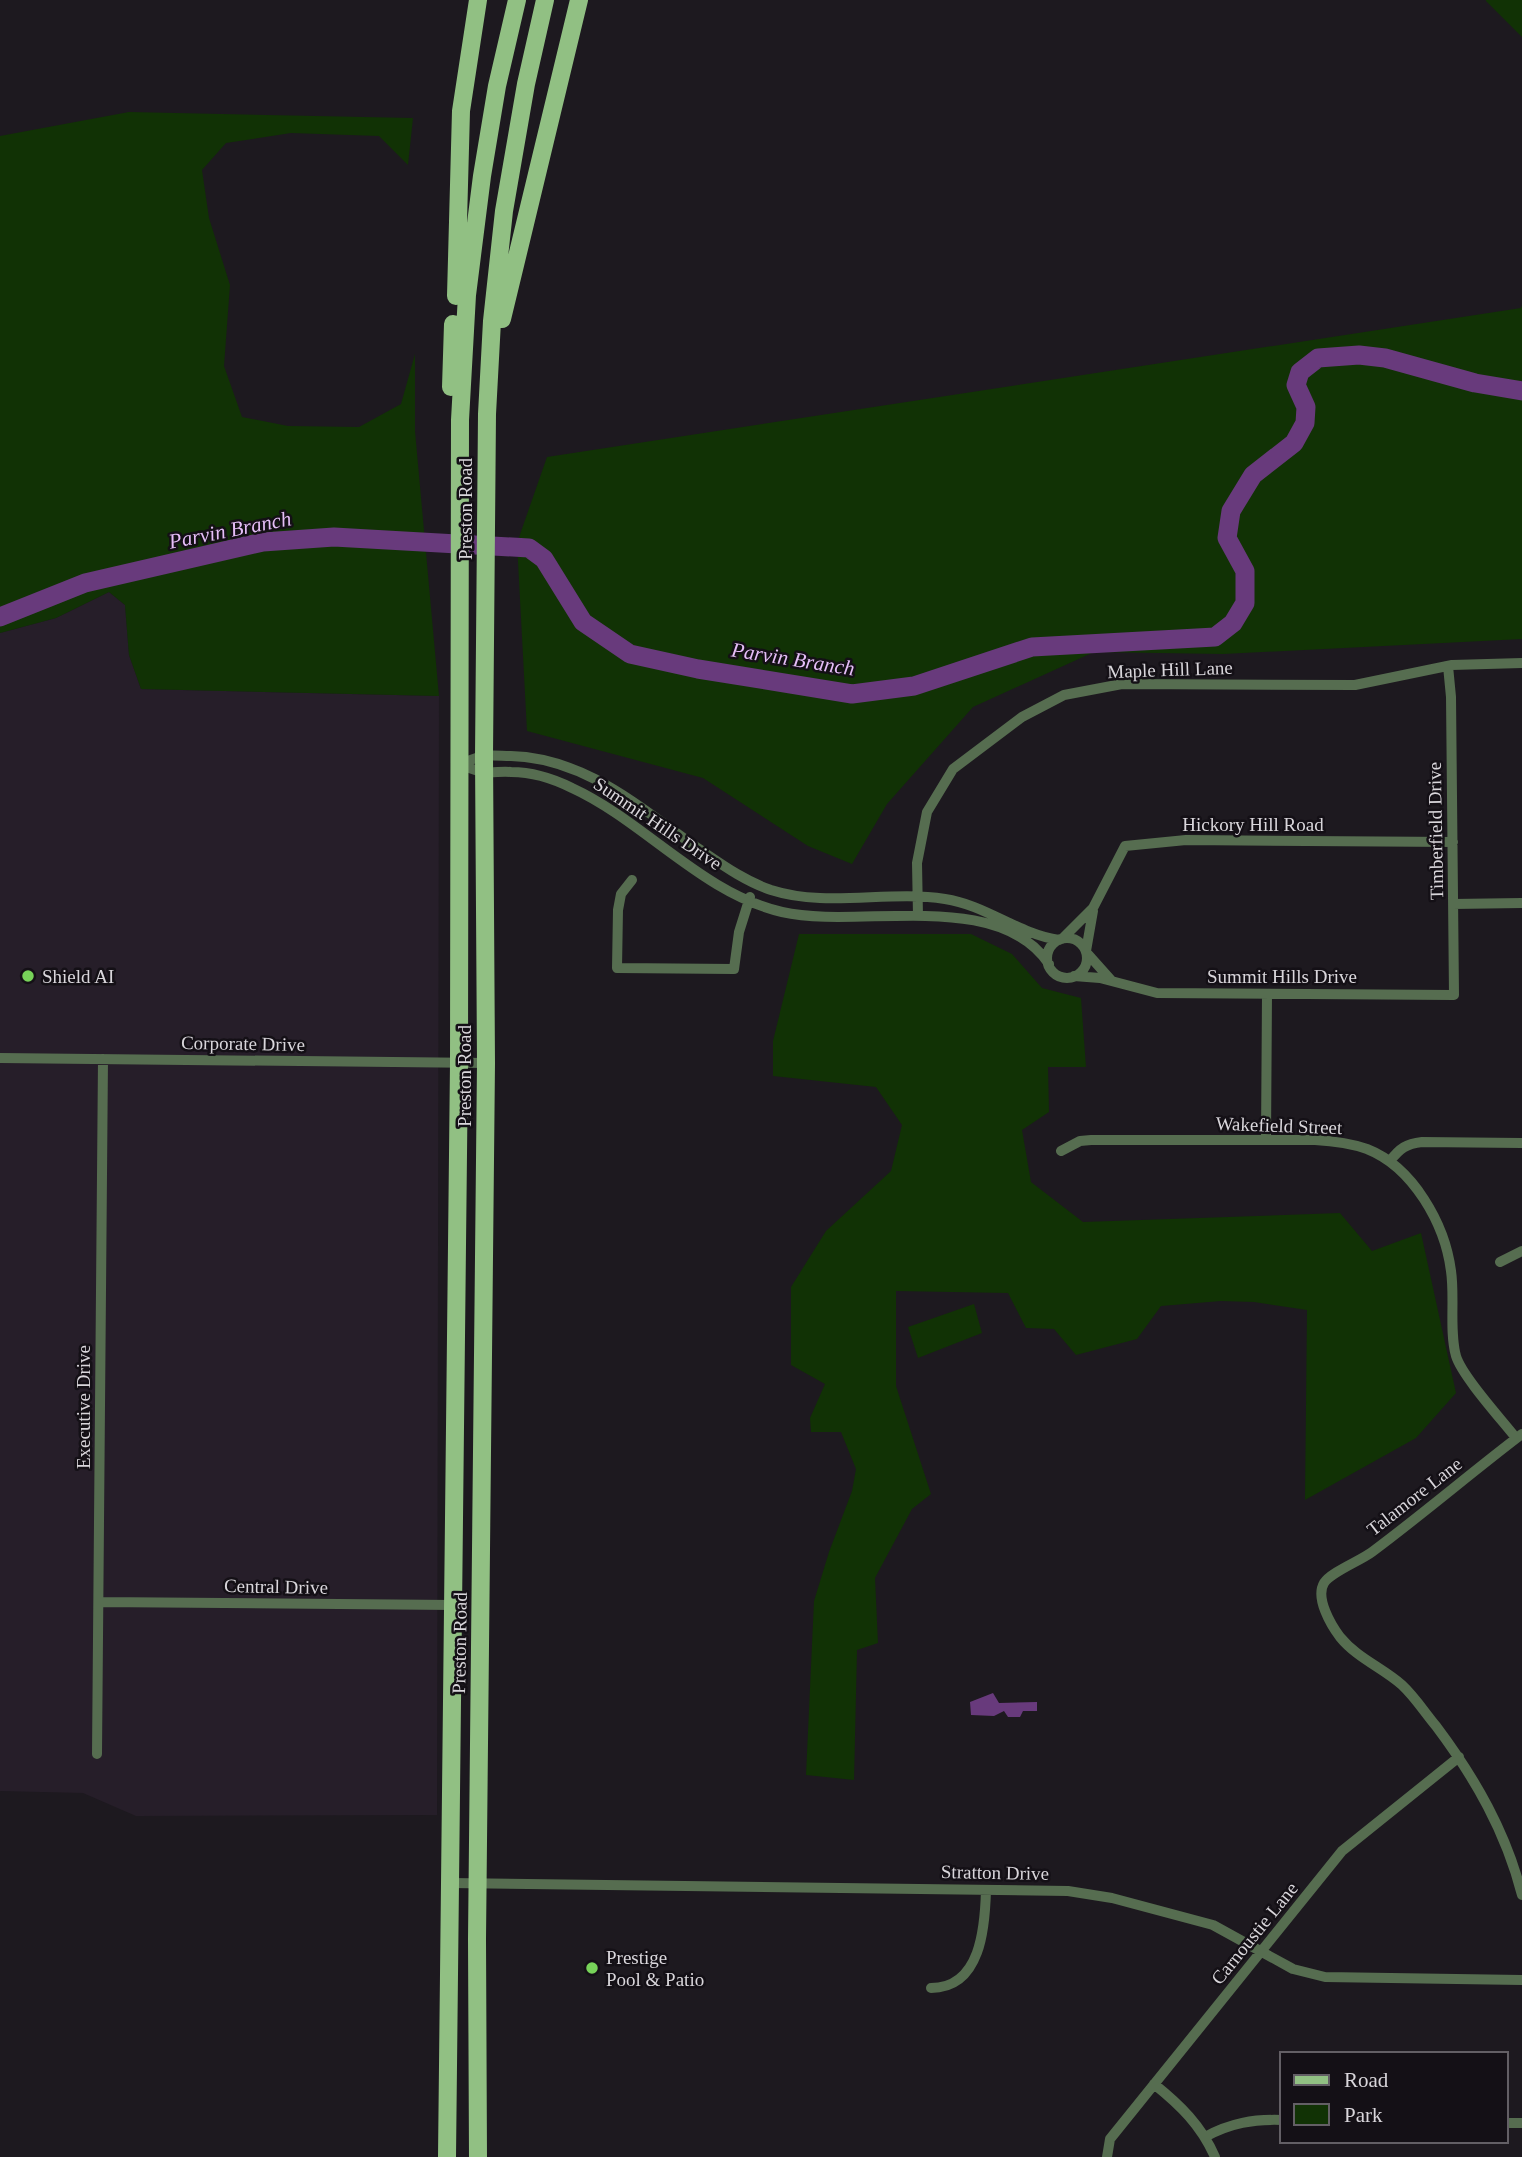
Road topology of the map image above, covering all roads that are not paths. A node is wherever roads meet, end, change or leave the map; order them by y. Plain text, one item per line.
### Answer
1 (478, 0) edge
2 (517, 0) edge
3 (545, 0) edge
4 (579, 0) edge
5 (486, 447) junction
6 (459, 463) junction
7 (1522, 663) edge
8 (1448, 666) junction
9 (459, 764) junction
10 (484, 764) junction
11 (1452, 842) junction
12 (632, 880) dead end
13 (756, 884) junction
14 (917, 898) junction
15 (749, 900) junction
16 (1522, 903) edge
17 (1453, 904) junction
18 (1093, 908) junction
19 (918, 916) junction
20 (1061, 939) junction
21 (1086, 952) junction
22 (1049, 964) junction
23 (1074, 976) junction
24 (1111, 980) junction
25 (1267, 994) junction
26 (1454, 995) joint
27 (0, 1058) edge
28 (103, 1059) junction
29 (459, 1063) junction
30 (486, 1063) junction
31 (1266, 1140) junction
32 (1522, 1143) edge
33 (1061, 1151) dead end
34 (1390, 1161) junction
35 (1522, 1251) edge
36 (1500, 1262) dead end
37 (455, 1418) junction
38 (482, 1418) junction
39 (1519, 1436) edge
40 (99, 1602) junction
41 (453, 1605) junction
42 (480, 1622) junction
43 (97, 1755) dead end
44 (1459, 1757) junction
45 (450, 1883) junction
46 (478, 1883) junction
47 (986, 1890) junction
48 (1522, 1895) edge
49 (1262, 1951) junction
50 (1522, 1980) edge
51 (931, 1987) dead end
52 (1154, 2084) junction
53 (1280, 2120) edge
54 (1205, 2137) junction
55 (447, 2157) edge
56 (478, 2157) edge
57 (1107, 2157) edge
58 (1215, 2157) edge

1 - 6 main road
2 - 6 main road, Preston Road
3 - 5 main road, Preston Road
4 - 5 main road
5 - 10 main road, Preston Road
6 - 9 main road, Preston Road
7 - 8 street, Maple Hill Lane
8 - 11 street, Timberfield Drive
8 - 14 street, Maple Hill Lane
9 - 10 street, Summit Hills Drive
9 - 29 main road, Preston Road
10 - 13 street, Summit Hills Drive
10 - 15 street, Summit Hills Drive
10 - 30 main road, Preston Road
11 - 17 street, Timberfield Drive
11 - 18 street, Hickory Hill Road
12 - 15 street
13 - 14 street, Summit Hills Drive
13 - 15 street
14 - 19 street, Maple Hill Lane
14 - 20 street, Summit Hills Drive
15 - 19 street, Summit Hills Drive
16 - 17 street
17 - 26 street, Timberfield Drive
18 - 20 street, Hickory Hill Road
18 - 21 street, Hickory Hill Road
19 - 22 street, Summit Hills Drive
20 - 21 street
20 - 22 street
21 - 23 street
21 - 24 street
22 - 23 street
23 - 24 street, Summit Hills Drive
24 - 25 street, Summit Hills Drive
25 - 26 street, Summit Hills Drive
25 - 31 street
27 - 28 street, Corporate Drive
28 - 29 street, Corporate Drive
28 - 40 street, Executive Drive
29 - 30 street, Corporate Drive
29 - 37 main road, Preston Road
30 - 38 main road, Preston Road
31 - 33 street, Wakefield Street
31 - 34 street, Wakefield Street
32 - 34 street
34 - 39 street, Wakefield Street
35 - 36 street
37 - 38 main road
37 - 41 main road, Preston Road
38 - 42 main road, Preston Road
39 - 44 street, Talamore Lane
40 - 41 street, Central Drive
40 - 43 street, Executive Drive
41 - 42 main road
41 - 45 main road, Preston Road
42 - 46 main road, Preston Road
44 - 48 street
44 - 49 street, Carnoustie Lane
45 - 46 street, Stratton Drive
45 - 55 main road, Preston Road
46 - 47 street, Stratton Drive
46 - 56 main road, Preston Road
47 - 49 street, Stratton Drive
47 - 51 street
49 - 50 street, Stratton Drive
49 - 52 street, Carnoustie Lane
52 - 54 street
52 - 57 street, Carnoustie Lane
53 - 54 street
54 - 58 street

